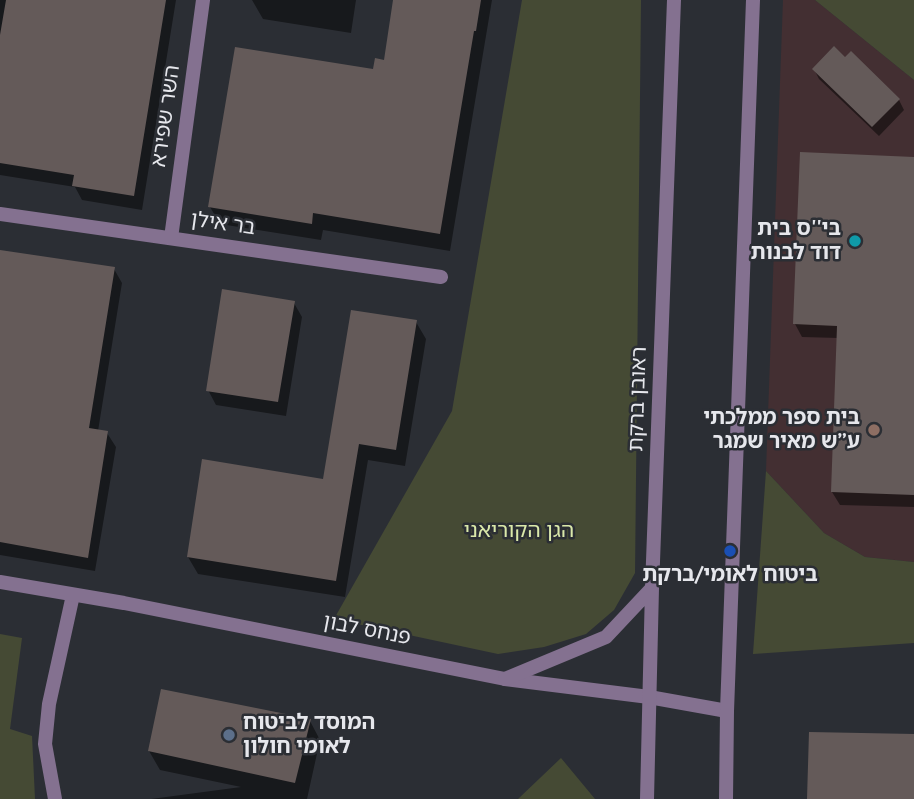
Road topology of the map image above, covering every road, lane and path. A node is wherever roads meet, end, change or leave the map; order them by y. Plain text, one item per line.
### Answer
1 (203, 0) edge
2 (674, 0) edge
3 (753, 0) edge
4 (0, 214) edge
5 (171, 238) junction
6 (441, 277) dead end
7 (0, 582) edge
8 (652, 588) junction
9 (73, 595) junction
10 (505, 679) junction
11 (649, 697) junction
12 (727, 711) junction
13 (54, 799) edge
14 (647, 799) edge
15 (726, 799) edge

1 - 5 street, השר שפירא
2 - 8 street, ראובן ברקת
3 - 12 street
4 - 5 street, בר אילן
5 - 6 street, בר אילן
7 - 9 street, פנחס לבון
8 - 10 street
8 - 11 street, ראובן ברקת
9 - 10 street, פנחס לבון
9 - 13 street
10 - 11 street, פנחס לבון
11 - 12 street, פנחס לבון
11 - 14 street, ראובן ברקת
12 - 15 street

